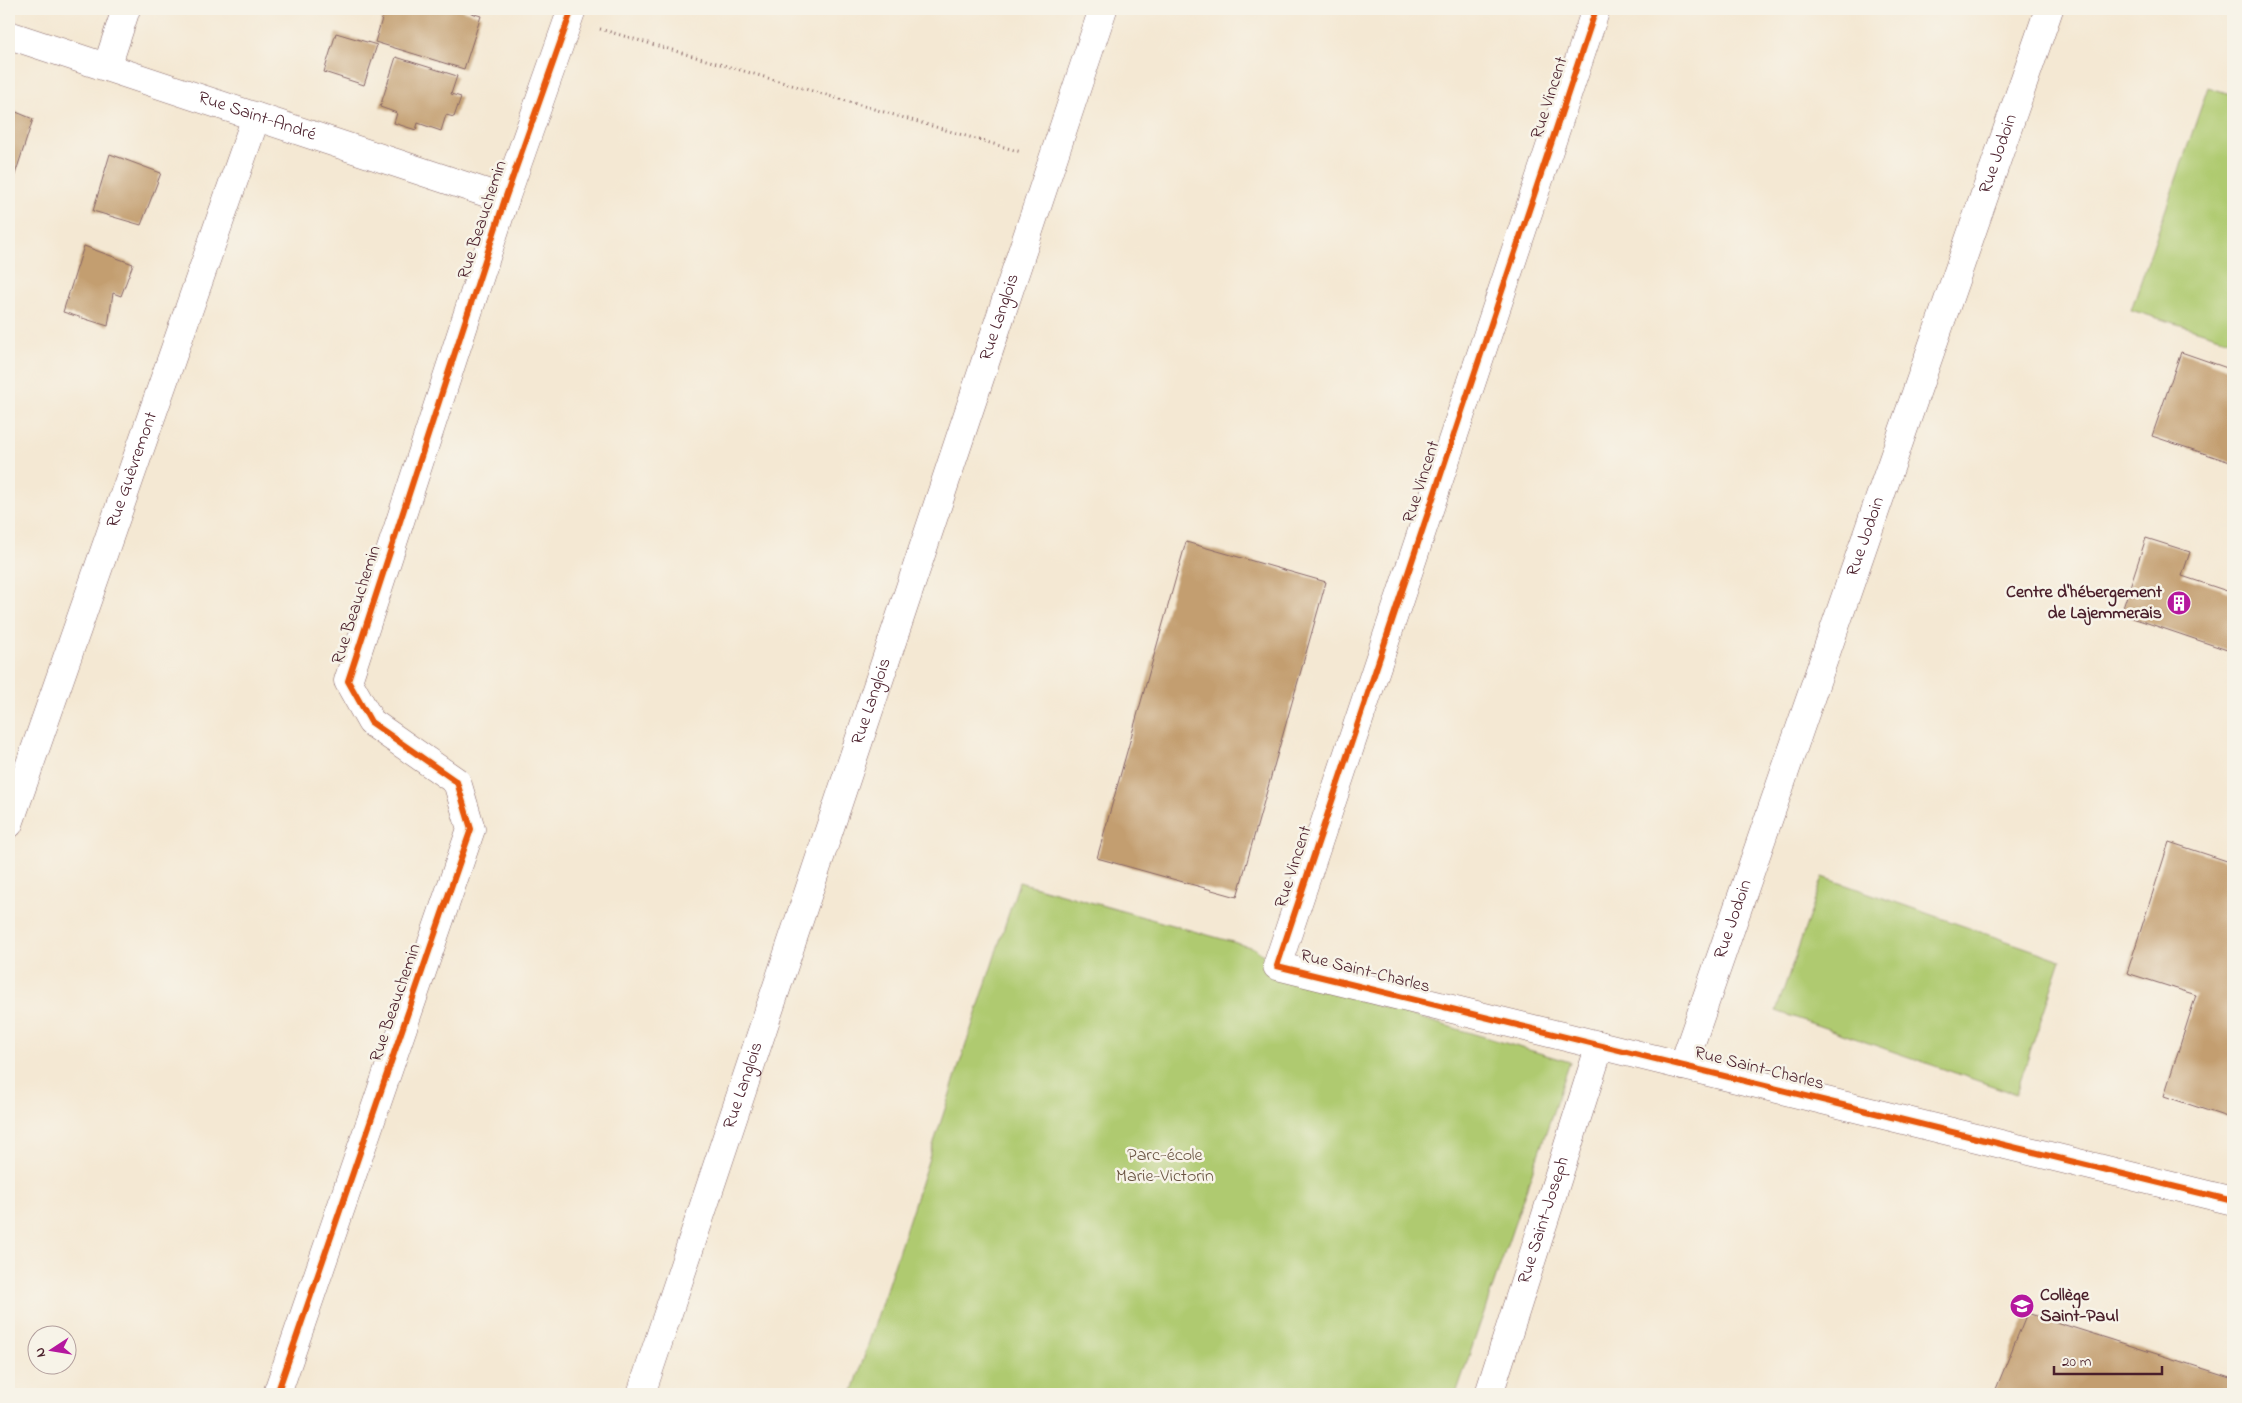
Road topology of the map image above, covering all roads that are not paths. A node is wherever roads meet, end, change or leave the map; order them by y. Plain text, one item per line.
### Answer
1 (126, 9) edge
2 (1103, 9) edge
3 (1596, 9) edge
4 (2049, 9) edge
5 (570, 14) edge
6 (9, 35) edge
7 (107, 67) junction
8 (256, 117) junction
9 (505, 199) junction
10 (9, 824) edge
11 (1277, 966) joint
12 (1600, 1045) junction
13 (1683, 1066) junction
14 (2233, 1201) edge
15 (278, 1394) edge
16 (641, 1394) edge
17 (1489, 1394) edge

1 - 7 street
2 - 16 street, Rue Langlois
3 - 11 street, Rue Vincent
4 - 13 street, Rue Jodoin
5 - 9 street, Rue Beauchemin
6 - 7 street, Rue Saint-André
7 - 8 street, Rue Saint-André
8 - 9 street, Rue Saint-André
8 - 10 street, Rue Guèvremont
9 - 15 street, Rue Beauchemin
11 - 12 street, Rue Saint-Charles
12 - 13 street, Rue Saint-Charles
12 - 17 street, Rue Saint-Joseph
13 - 14 street, Rue Saint-Charles

